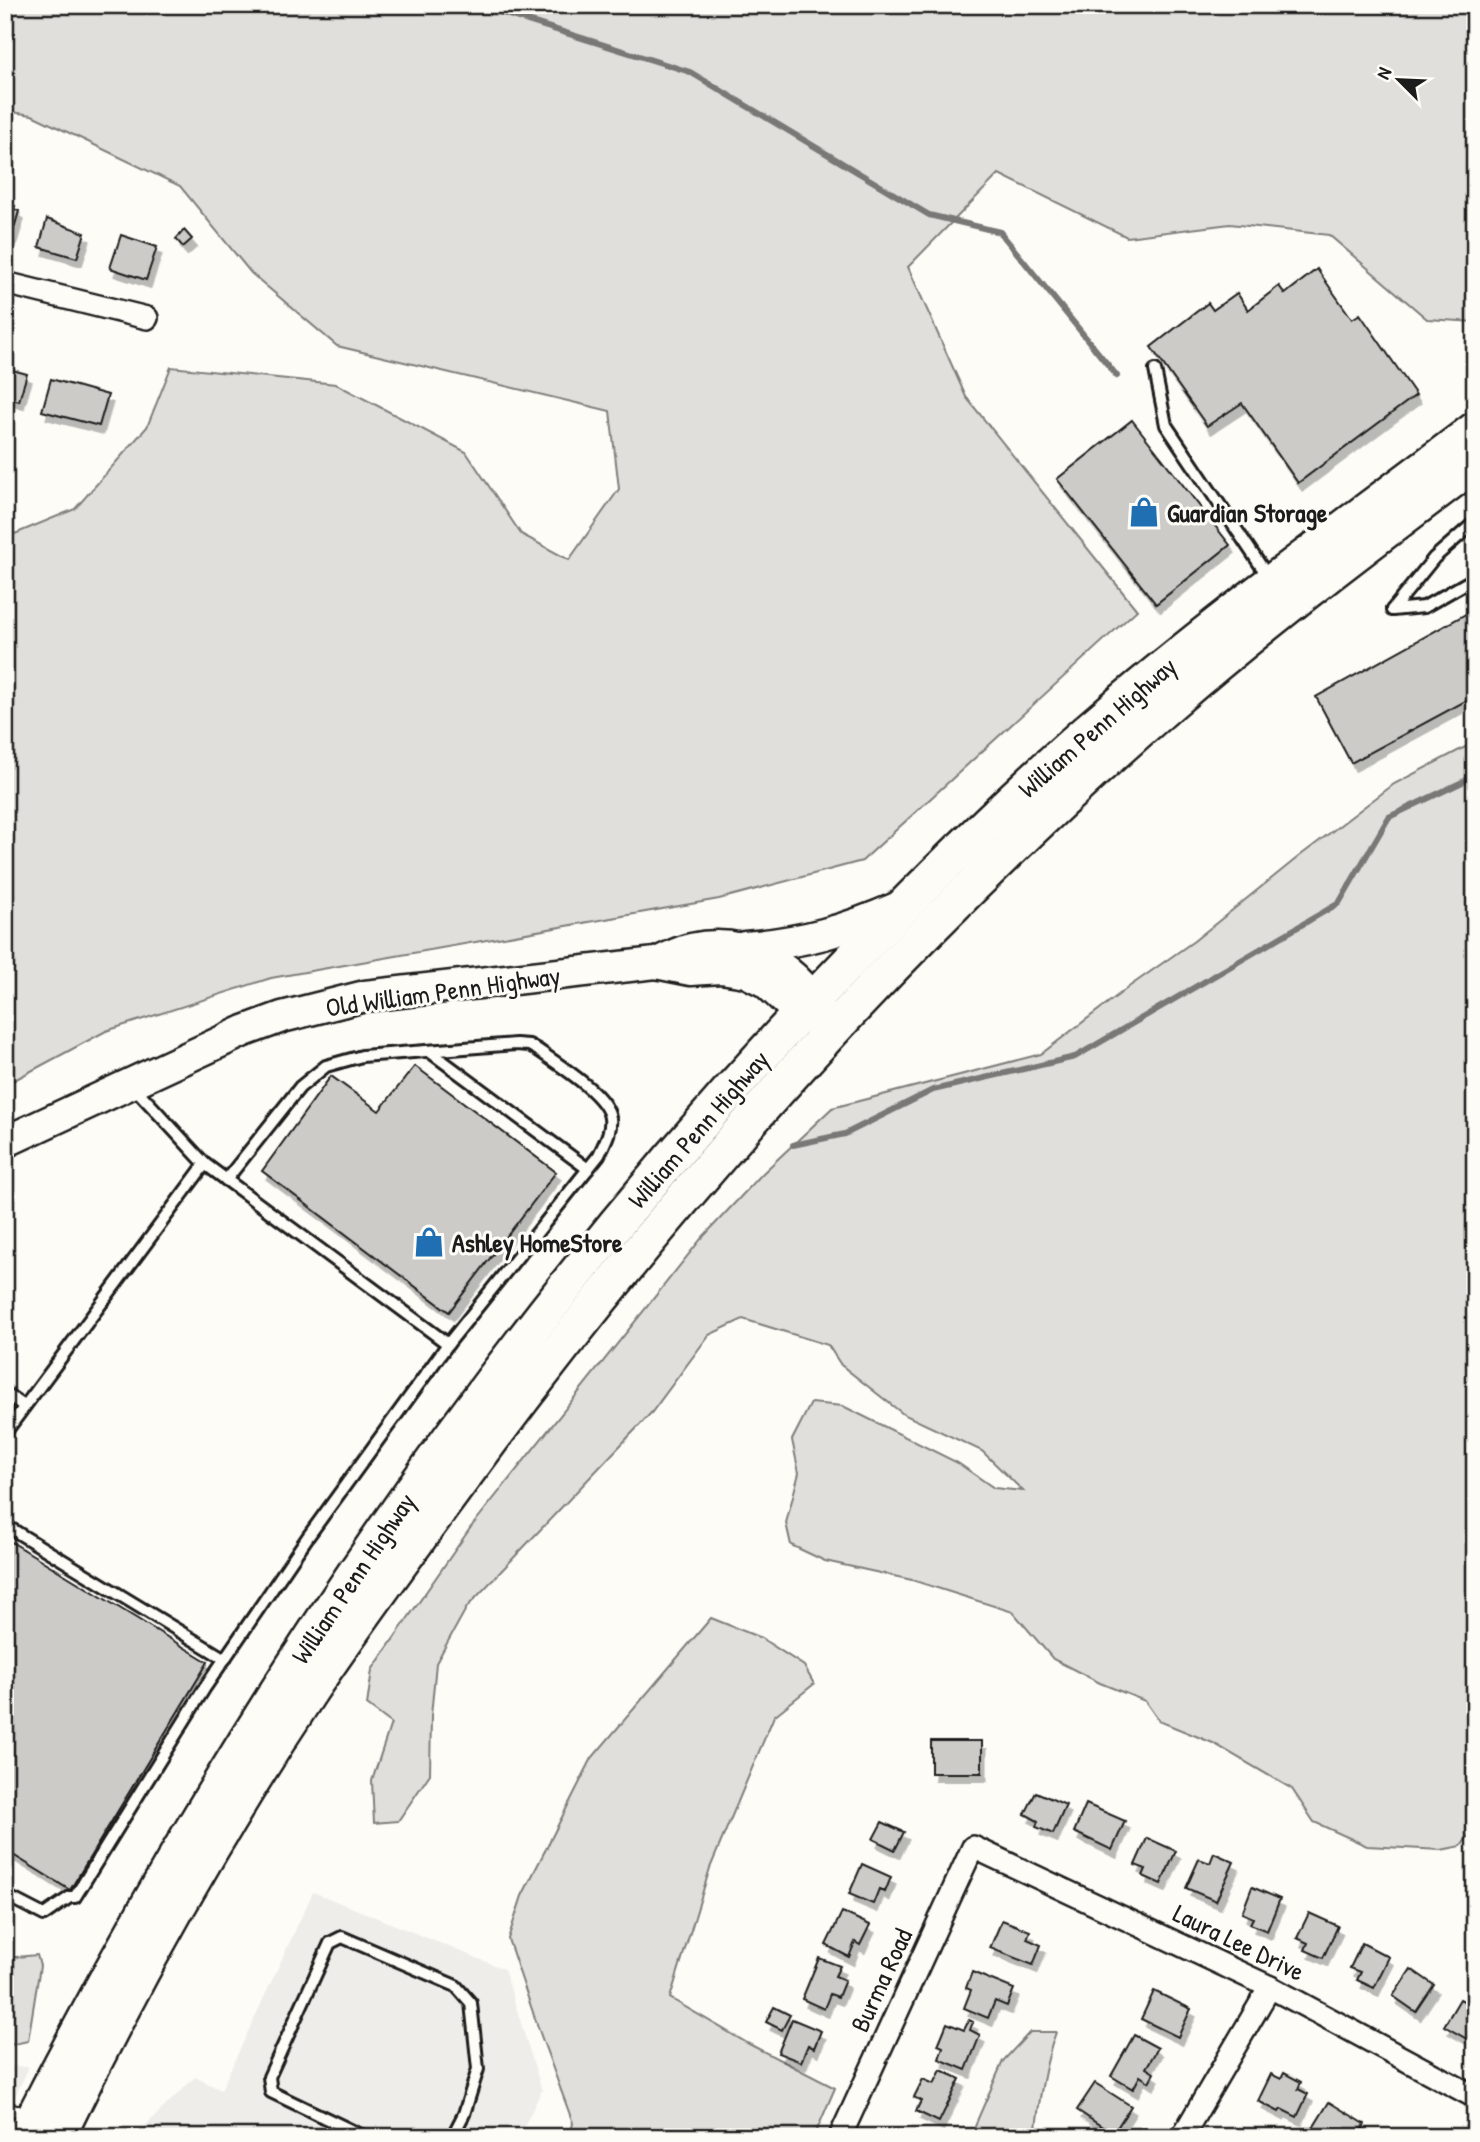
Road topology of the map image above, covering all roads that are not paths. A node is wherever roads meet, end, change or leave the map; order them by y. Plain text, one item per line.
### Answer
1 (5, 283) edge
2 (147, 318) dead end
3 (1155, 370) dead end
4 (1475, 430) edge
5 (1475, 463) edge
6 (1475, 522) edge
7 (1475, 578) edge
8 (1273, 583) junction
9 (906, 904) junction
10 (737, 947) junction
11 (656, 963) junction
12 (807, 1007) junction
13 (832, 1031) junction
14 (429, 1051) junction
15 (130, 1083) junction
16 (5, 1142) edge
17 (205, 1164) junction
18 (588, 1169) junction
19 (226, 1180) junction
20 (448, 1344) junction
21 (5, 1393) edge
22 (23, 1406) junction
23 (5, 1433) edge
24 (5, 1525) edge
25 (225, 1659) junction
26 (973, 1847) joint
27 (5, 1895) edge
28 (1270, 1987) junction
29 (1475, 2097) edge
30 (30, 2124) edge
31 (365, 2137) edge
32 (452, 2137) edge
33 (840, 2137) edge
34 (1182, 2137) edge

1 - 2 street
3 - 8 lane
4 - 8 highway, William Penn Highway
5 - 13 highway, William Penn Highway
6 - 7 lane
8 - 9 highway, William Penn Highway
9 - 10 main road
9 - 12 highway, William Penn Highway
10 - 11 main road, Old William Penn Highway
10 - 12 main road, Old William Penn Highway
11 - 12 main road, Old William Penn Highway
11 - 15 main road, Old William Penn Highway
12 - 13 main road, Old William Penn Highway
12 - 30 highway, William Penn Highway
13 - 30 highway, William Penn Highway
14 - 18 lane
14 - 18 lane
14 - 19 lane
15 - 16 main road, Old William Penn Highway
15 - 17 lane
17 - 19 lane
17 - 22 lane
18 - 20 lane
19 - 20 lane
20 - 25 lane
21 - 22 lane
22 - 23 lane
24 - 25 lane
25 - 27 lane
26 - 28 street, Laura Lee Drive
26 - 33 street, Burma Road
28 - 29 street, Laura Lee Drive
28 - 34 street
31 - 32 lane

